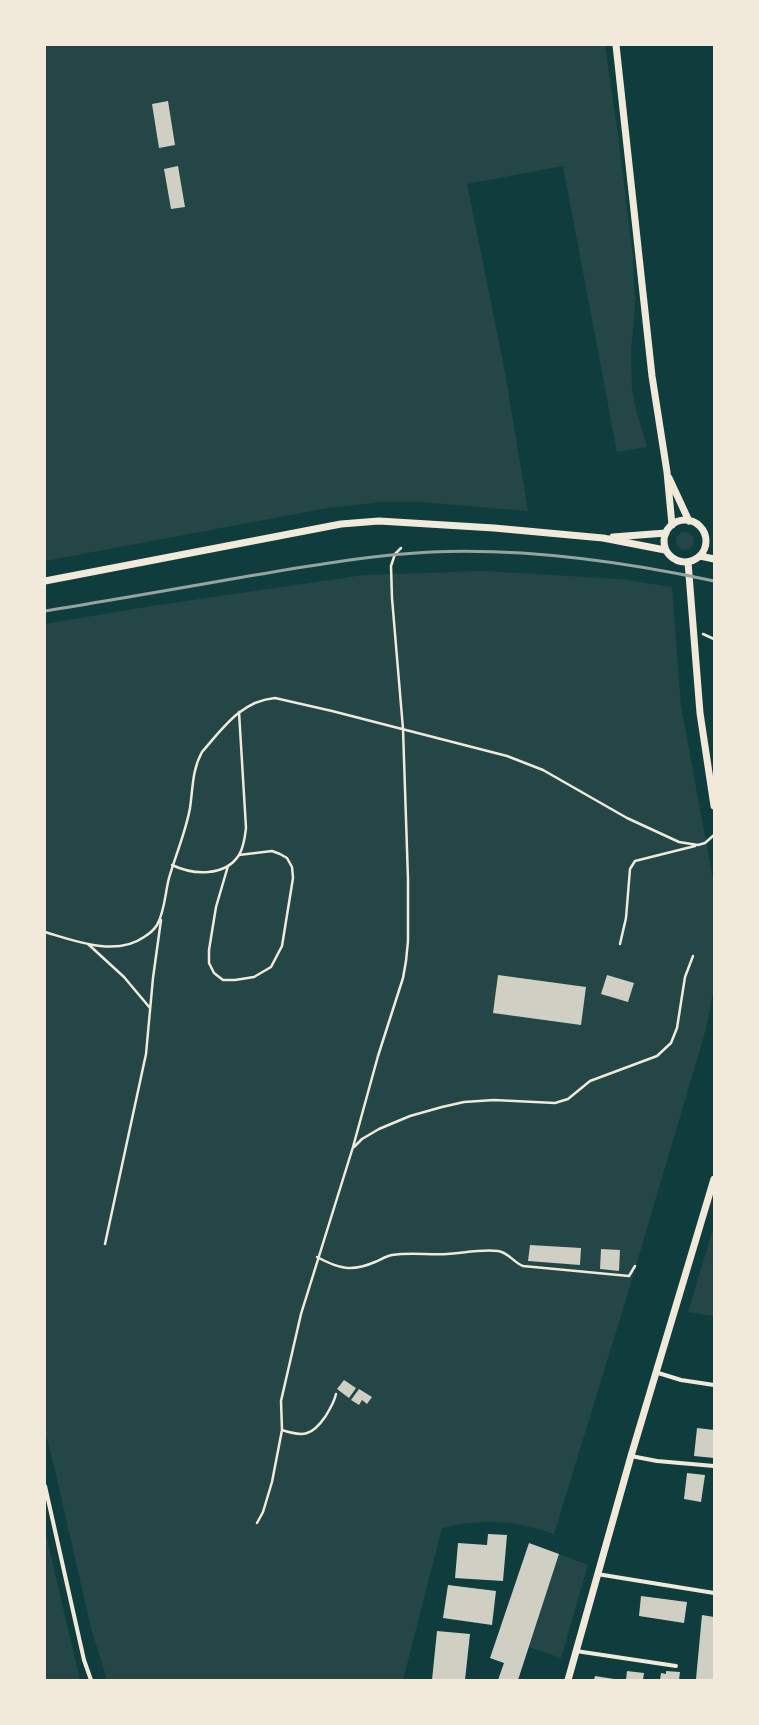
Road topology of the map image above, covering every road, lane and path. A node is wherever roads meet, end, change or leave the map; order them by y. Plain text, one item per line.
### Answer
1 (616, 45) edge
2 (667, 472) junction
3 (689, 521) junction
4 (672, 525) junction
5 (666, 533) junction
6 (603, 538) junction
7 (706, 539) junction
8 (714, 543) edge
9 (401, 548) dead end
10 (666, 550) junction
11 (700, 556) junction
12 (714, 558) edge
13 (688, 562) junction
14 (45, 581) edge
15 (239, 711) junction
16 (403, 729) junction
17 (714, 806) edge
18 (714, 835) edge
19 (698, 845) junction
20 (239, 855) junction
21 (172, 865) junction
22 (228, 866) junction
23 (161, 915) junction
24 (45, 932) edge
25 (88, 943) junction
26 (620, 944) dead end
27 (693, 956) dead end
28 (150, 1008) junction
29 (353, 1147) junction
30 (714, 1179) edge
31 (105, 1244) dead end
32 (317, 1257) junction
33 (635, 1266) dead end
34 (655, 1372) junction
35 (714, 1385) edge
36 (336, 1394) dead end
37 (282, 1430) junction
38 (630, 1456) junction
39 (714, 1466) edge
40 (45, 1486) edge
41 (257, 1523) dead end
42 (596, 1574) junction
43 (714, 1594) edge
44 (575, 1651) junction
45 (676, 1666) dead end
46 (91, 1680) edge
47 (568, 1680) edge

1 - 2 street
2 - 3 street
2 - 4 street
3 - 4 street
3 - 7 street
4 - 5 street
5 - 6 street
5 - 10 street
6 - 10 street
6 - 14 street
7 - 8 street
7 - 11 street
9 - 16 path
10 - 13 street
11 - 12 street
11 - 13 street
13 - 17 street
15 - 16 path
15 - 20 path
15 - 21 path
16 - 19 path
16 - 29 path
18 - 19 path
19 - 26 path
20 - 22 path
20 - 22 path
21 - 22 path
21 - 23 path
23 - 25 path
23 - 28 path
24 - 25 path
25 - 28 path
27 - 29 path
28 - 31 path
29 - 32 path
30 - 34 street
32 - 33 path
32 - 37 path
34 - 35 street
34 - 38 street
36 - 37 path
37 - 41 path
38 - 39 street
38 - 42 street
40 - 46 street
42 - 43 street
42 - 44 street
44 - 45 street
44 - 47 street

